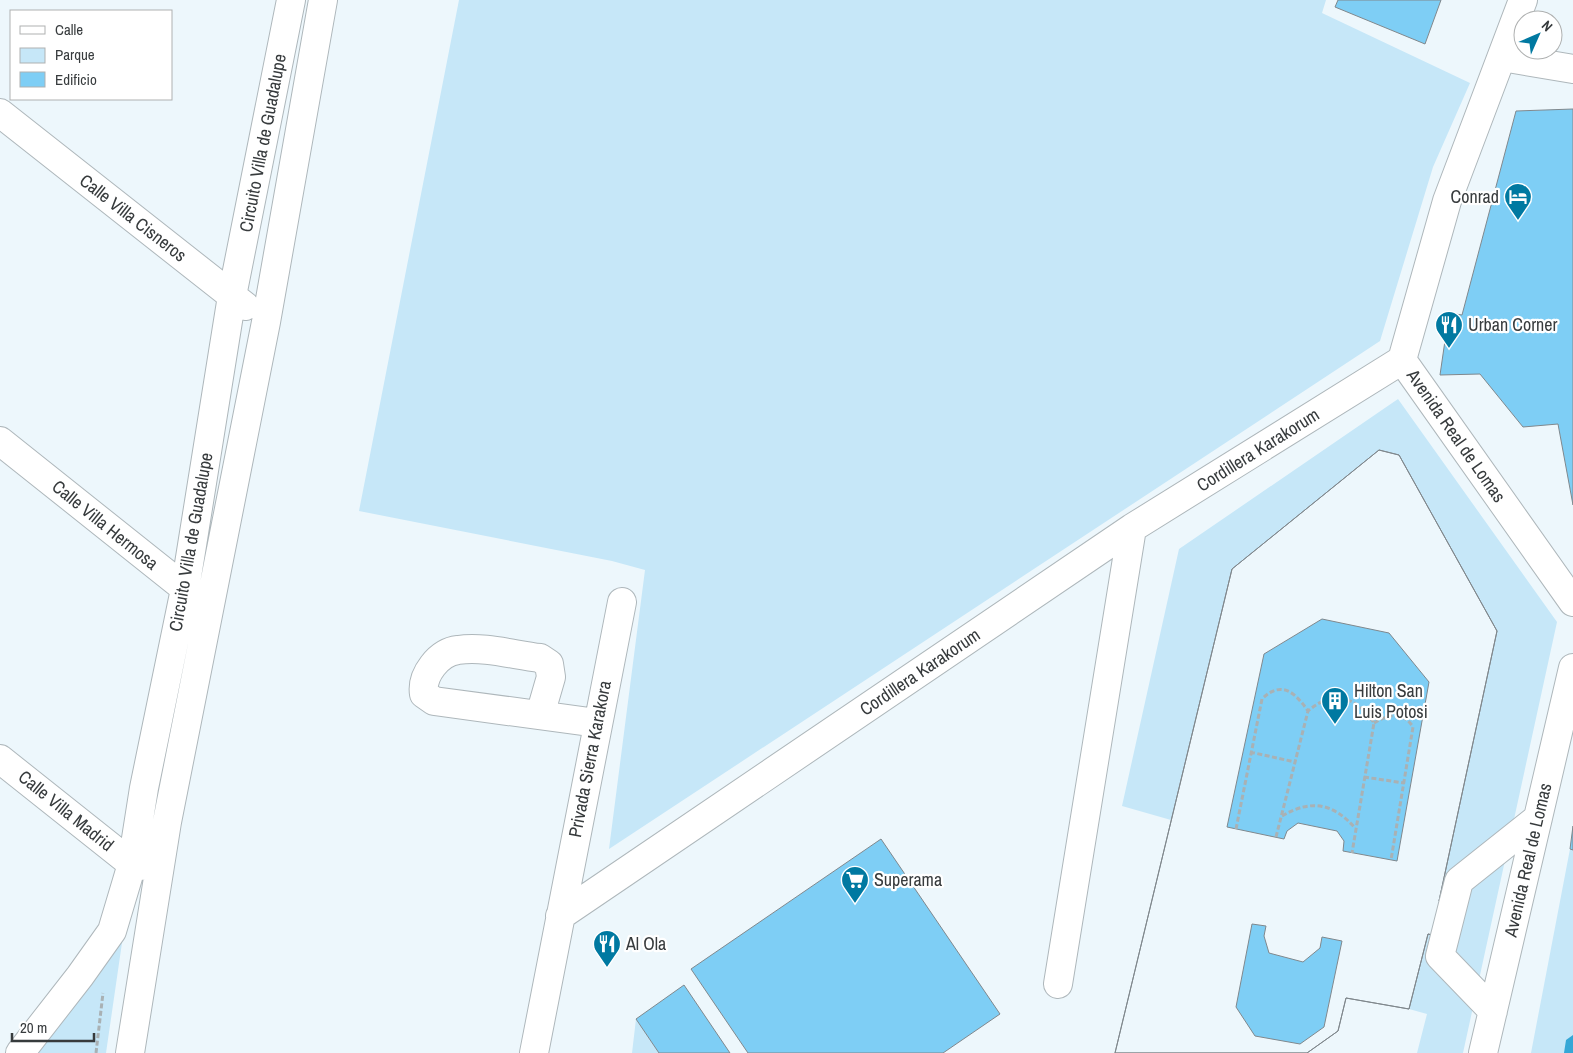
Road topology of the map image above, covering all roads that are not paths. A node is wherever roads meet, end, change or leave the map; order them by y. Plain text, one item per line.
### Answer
1 (323, 0) edge
2 (1523, 0) edge
3 (286, 3) edge
4 (317, 30) junction
5 (1502, 57) junction
6 (1573, 69) edge
7 (0, 113) edge
8 (232, 296) junction
9 (266, 322) junction
10 (1402, 360) junction
11 (0, 441) edge
12 (1132, 528) junction
13 (184, 589) junction
14 (622, 602) dead end
15 (1573, 602) edge
16 (211, 608) junction
17 (1573, 668) edge
18 (540, 715) dead end
19 (597, 723) junction
20 (0, 759) edge
21 (1538, 818) junction
22 (132, 864) junction
23 (161, 869) junction
24 (560, 916) junction
25 (1058, 984) dead end
26 (1493, 1010) junction
27 (20, 1053) edge
28 (130, 1053) edge
29 (534, 1053) edge
30 (1483, 1053) edge

1 - 4 street, Circuito Villa de Guadalupe
2 - 5 street, Avenida Real de Lomas
3 - 4 street
3 - 8 street, Circuito Villa de Guadalupe
4 - 9 street, Circuito Villa de Guadalupe
5 - 6 street
5 - 10 street, Avenida Real de Lomas
7 - 8 street, Calle Villa Cisneros
8 - 9 street, Calle Villa Cisneros
8 - 13 street, Circuito Villa de Guadalupe
9 - 16 street, Circuito Villa de Guadalupe
10 - 12 street, Cordillera Karakorum
10 - 15 street, Avenida Real de Lomas
11 - 13 street, Calle Villa Hermosa
12 - 24 street, Cordillera Karakorum
12 - 25 street
13 - 16 street, Calle Villa Hermosa
13 - 22 street, Circuito Villa de Guadalupe
14 - 19 street, Privada Sierra Karakora
16 - 23 street, Circuito Villa de Guadalupe
17 - 21 street, Avenida Real de Lomas
18 - 19 street
19 - 24 street, Privada Sierra Karakora
20 - 22 street, Calle Villa Madrid
21 - 26 street, Avenida Real de Lomas
21 - 26 street
22 - 23 street
22 - 27 street, Circuito Villa de Guadalupe
23 - 28 street, Circuito Villa de Guadalupe
24 - 29 street
26 - 30 street, Avenida Real de Lomas

